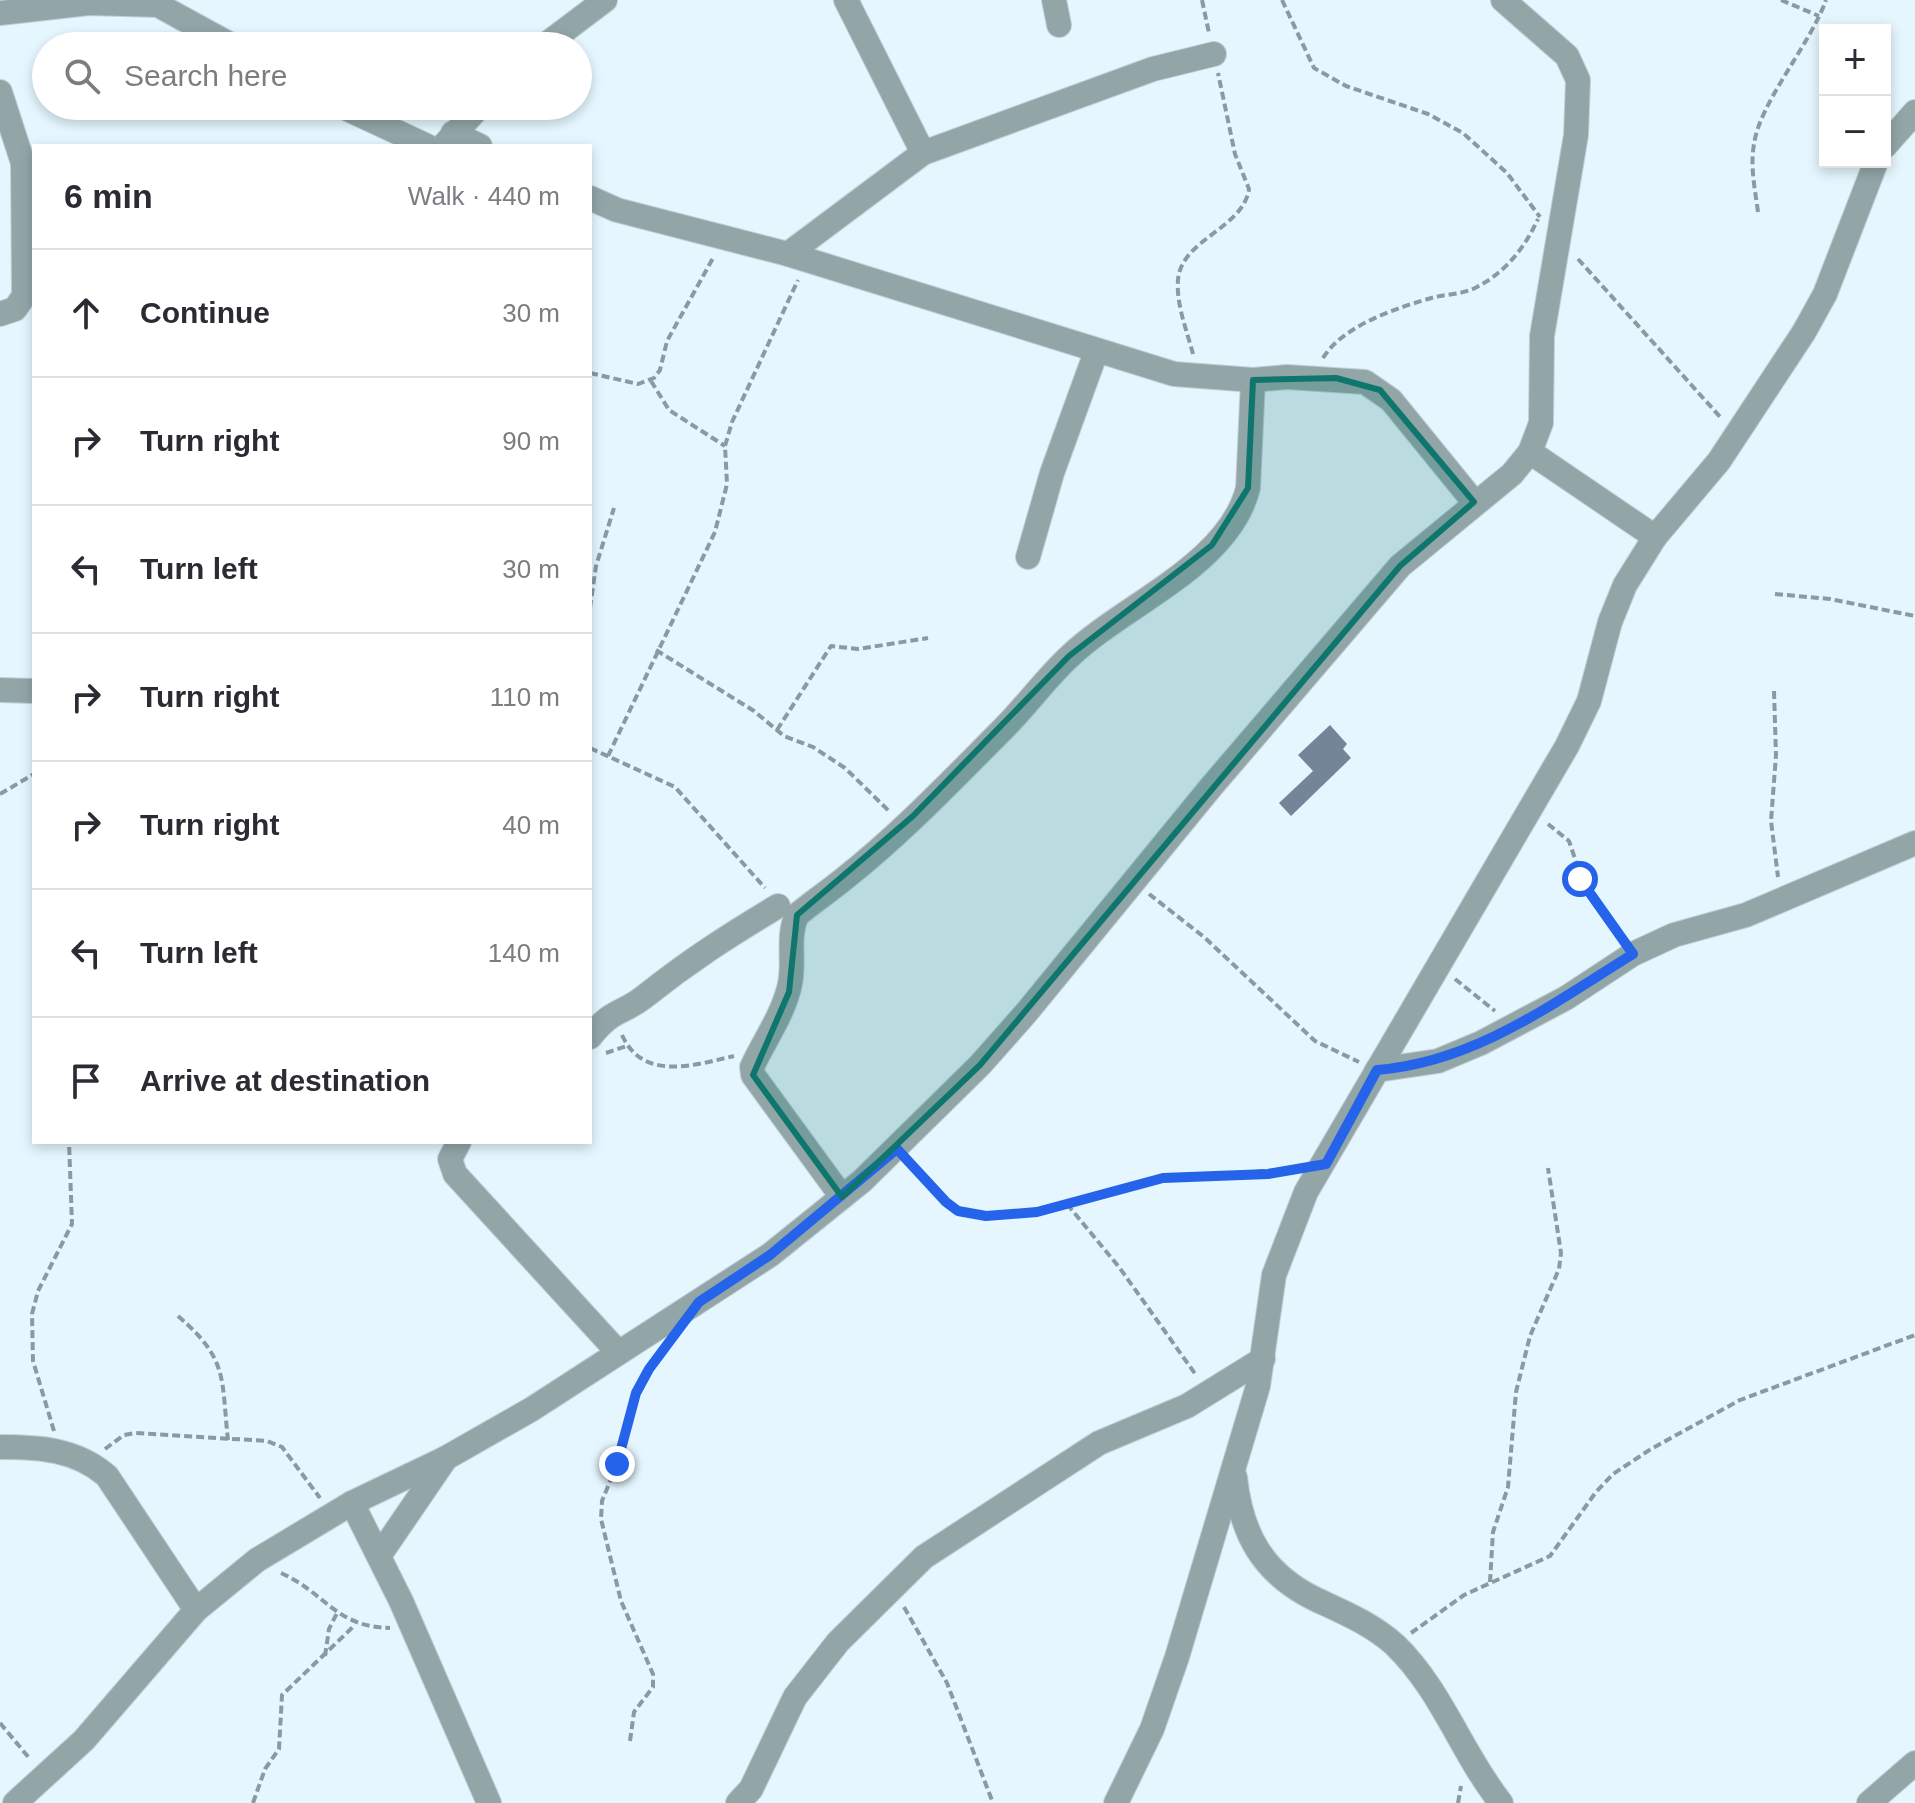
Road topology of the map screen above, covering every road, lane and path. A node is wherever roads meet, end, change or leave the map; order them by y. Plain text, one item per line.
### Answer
1 (605, 0) edge
2 (846, 0) edge
3 (1054, 0) edge
4 (1202, 0) edge
5 (1282, 0) edge
6 (1503, 0) edge
7 (1781, 0) edge
8 (1826, 0) edge
9 (0, 13) edge
10 (1820, 17) junction
11 (1059, 25) dead end
12 (207, 32) edge
13 (563, 32) edge
14 (1214, 54) junction
15 (0, 92) edge
16 (1915, 112) edge
17 (371, 120) edge
18 (466, 120) edge
19 (448, 139) edge
20 (1891, 139) edge
21 (423, 144) edge
22 (471, 144) edge
23 (923, 153) junction
24 (1874, 168) edge
25 (592, 199) edge
26 (1758, 212) dead end
27 (1539, 216) junction
28 (1558, 237) junction
29 (724, 240) junction
30 (798, 257) junction
31 (29, 262) edge
32 (0, 314) edge
33 (1096, 352) junction
34 (592, 373) edge
35 (1199, 377) junction
36 (1315, 377) junction
37 (1253, 380) junction
38 (651, 381) junction
39 (1736, 434) junction
40 (725, 446) junction
41 (1530, 452) junction
42 (1474, 502) junction
43 (614, 508) dead end
44 (1655, 537) junction
45 (1028, 557) dead end
46 (592, 594) edge
47 (1775, 594) dead end
48 (1915, 616) edge
49 (928, 638) dead end
50 (656, 650) junction
51 (0, 690) edge
52 (32, 691) edge
53 (1774, 691) dead end
54 (777, 730) junction
55 (592, 749) edge
56 (608, 756) junction
57 (32, 775) edge
58 (0, 794) edge
59 (1527, 814) junction
60 (903, 826) junction
61 (1915, 843) edge
62 (1134, 883) junction
63 (1782, 899) junction
64 (778, 906) joint
65 (1633, 954) junction
66 (1438, 965) junction
67 (612, 1012) junction
68 (1513, 1027) junction
69 (592, 1035) edge
70 (760, 1049) junction
71 (1377, 1070) junction
72 (69, 1144) edge
73 (458, 1144) edge
74 (897, 1149) junction
75 (1326, 1164) junction
76 (1548, 1168) dead end
77 (842, 1197) junction
78 (1067, 1204) junction
79 (178, 1316) dead end
80 (1915, 1335) edge
81 (666, 1347) dead end
82 (617, 1351) junction
83 (1263, 1359) junction
84 (1211, 1392) junction
85 (228, 1440) junction
86 (0, 1447) edge
87 (61, 1452) junction
88 (446, 1458) junction
89 (95, 1465) junction
90 (1234, 1469) junction
91 (343, 1510) junction
92 (379, 1556) junction
93 (257, 1560) junction
94 (1490, 1582) junction
95 (891, 1589) junction
96 (196, 1610) junction
97 (337, 1613) junction
98 (355, 1625) junction
99 (413, 1630) junction
100 (1395, 1646) junction
101 (325, 1656) junction
102 (0, 1723) edge
103 (630, 1741) dead end
104 (1915, 1763) edge
105 (45, 1776) junction
106 (15, 1803) edge
107 (253, 1803) edge
108 (489, 1803) edge
109 (738, 1803) edge
110 (993, 1803) edge
111 (1116, 1803) edge
112 (1501, 1803) edge
113 (1869, 1803) edge

1 - 13 street
2 - 23 street
3 - 11 street
4 - 14 path
5 - 27 path
6 - 28 street
7 - 10 path
8 - 10 path
9 - 12 street
10 - 26 path
14 - 23 street
14 - 35 path
15 - 31 street
16 - 20 street
17 - 21 street
18 - 19 street
19 - 22 street
23 - 30 street
24 - 39 street
25 - 29 street
27 - 28 path
27 - 36 path
28 - 39 path
28 - 41 street
29 - 30 street
29 - 38 path
30 - 33 street
30 - 40 path
31 - 32 street
33 - 35 street
33 - 45 street
34 - 38 path
35 - 37 street
36 - 37 street
36 - 42 street
37 - 60 street
38 - 40 path
39 - 44 street
40 - 50 path
41 - 42 street
41 - 44 street
42 - 62 street
43 - 46 path
44 - 59 street
47 - 48 path
49 - 54 path
50 - 54 path
50 - 56 path
51 - 52 street
53 - 63 path
54 - 60 path
55 - 56 path
56 - 64 path
57 - 58 path
59 - 65 path
59 - 66 street
60 - 70 street
61 - 63 street
62 - 71 path
62 - 74 street
63 - 65 street
64 - 67 street
65 - 68 street
66 - 68 path
66 - 71 street
67 - 69 street
67 - 70 path
68 - 71 street
70 - 77 street
71 - 75 street
72 - 87 path
73 - 82 street
74 - 77 street
74 - 78 path
75 - 78 path
75 - 83 street
76 - 94 path
77 - 82 street
78 - 84 path
79 - 85 path
80 - 94 path
81 - 103 path
82 - 88 street
83 - 84 street
83 - 90 street
84 - 95 street
85 - 89 path
85 - 91 path
86 - 87 street
87 - 89 street
88 - 91 street
88 - 92 street
89 - 96 street
90 - 100 street
90 - 111 street
91 - 92 street
91 - 93 street
92 - 99 street
93 - 96 street
93 - 97 path
94 - 100 path
95 - 109 street
95 - 110 path
96 - 105 street
97 - 98 path
97 - 101 path
98 - 99 path
98 - 101 path
99 - 108 street
100 - 112 street
101 - 107 path
102 - 105 path
104 - 113 street
105 - 106 street

